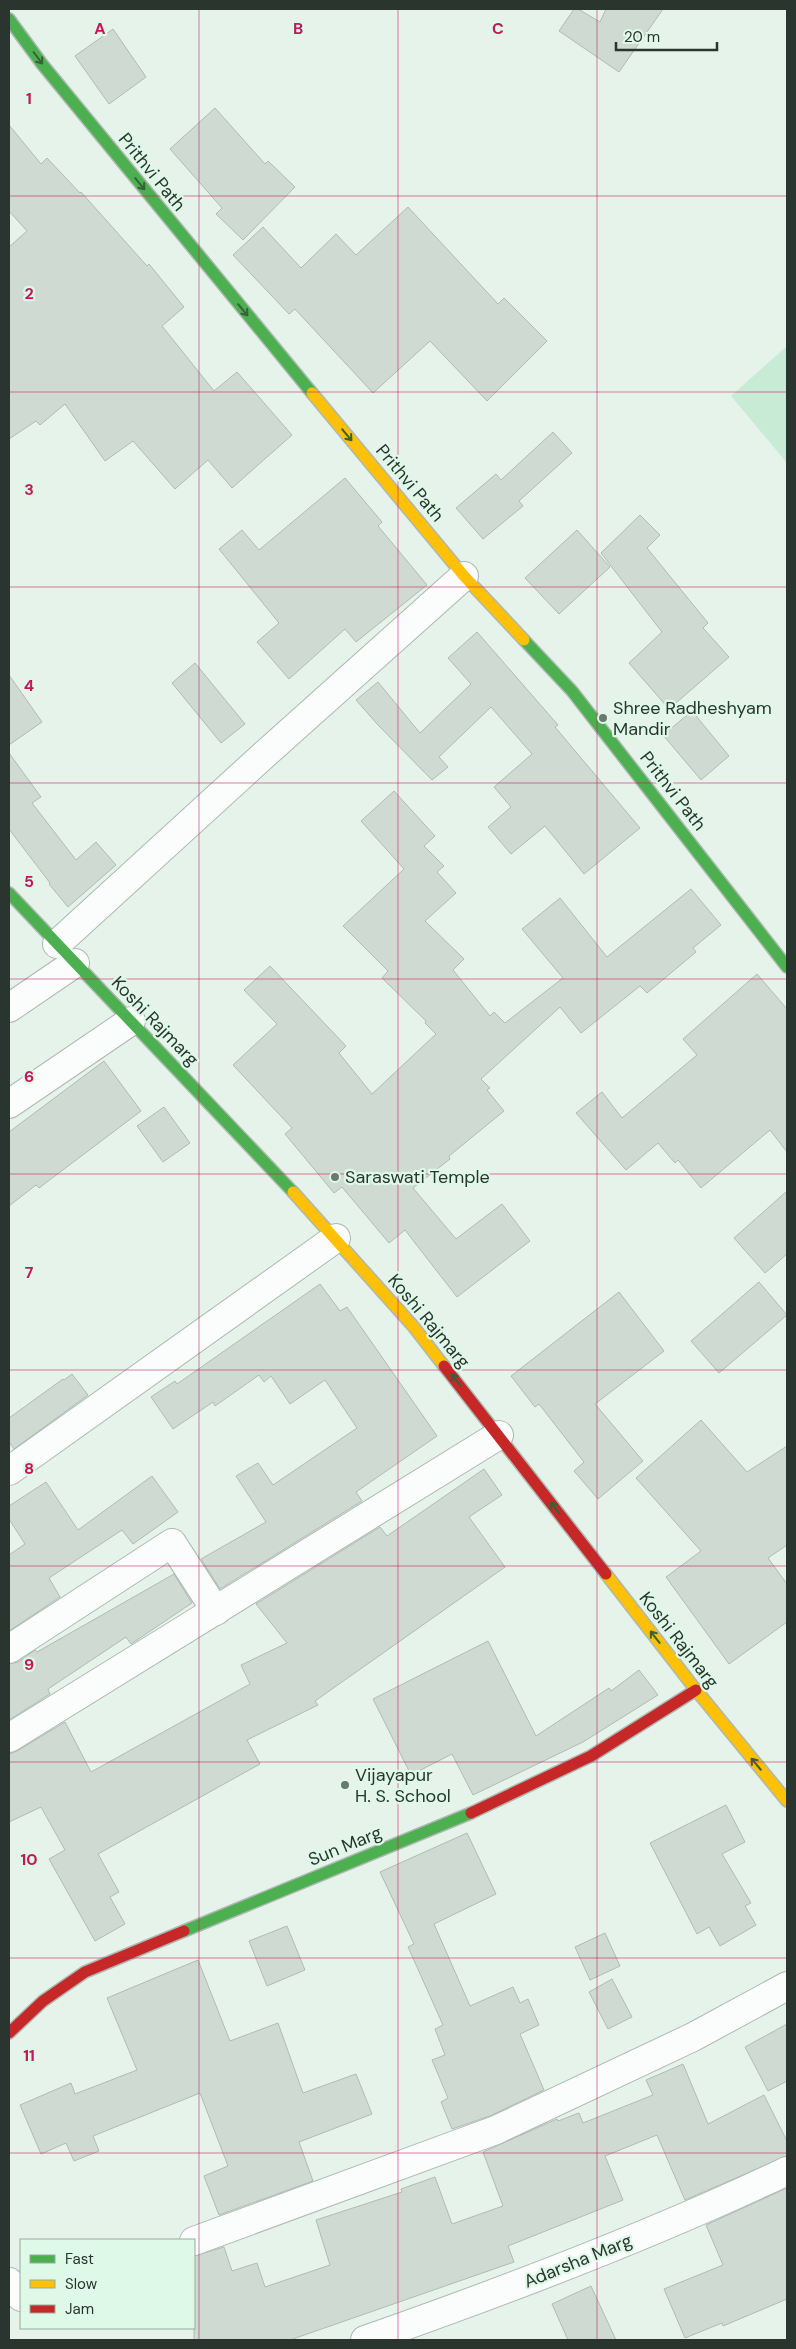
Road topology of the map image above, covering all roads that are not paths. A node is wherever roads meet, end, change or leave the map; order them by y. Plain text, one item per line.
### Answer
1 (9, 19) edge
2 (464, 576) junction
3 (9, 893) edge
4 (66, 953) junction
5 (787, 968) edge
6 (9, 1008) edge
7 (131, 1021) junction
8 (9, 1104) edge
9 (336, 1238) junction
10 (499, 1435) junction
11 (9, 1471) edge
12 (216, 1611) junction
13 (9, 1649) edge
14 (696, 1690) junction
15 (9, 1738) edge
16 (787, 1801) edge
17 (787, 1986) edge
18 (9, 2033) edge
19 (787, 2171) edge
20 (195, 2241) edge
21 (9, 2282) edge
22 (20, 2296) edge
23 (365, 2340) edge

1 -> 2 street, Prithvi Path
2 - 4 street
2 - 5 street, Prithvi Path
3 - 4 street, Koshi Rajmarg
4 - 6 street
4 - 7 street, Koshi Rajmarg
7 - 8 street
7 - 9 street, Koshi Rajmarg
10 -> 9 street, Koshi Rajmarg
9 - 11 street
10 - 12 street
14 -> 10 street, Koshi Rajmarg
12 - 13 street
12 - 15 street
16 -> 14 street, Koshi Rajmarg
14 - 18 street, Sun Marg
17 - 20 street
19 - 23 street, Adarsha Marg
21 - 22 street

